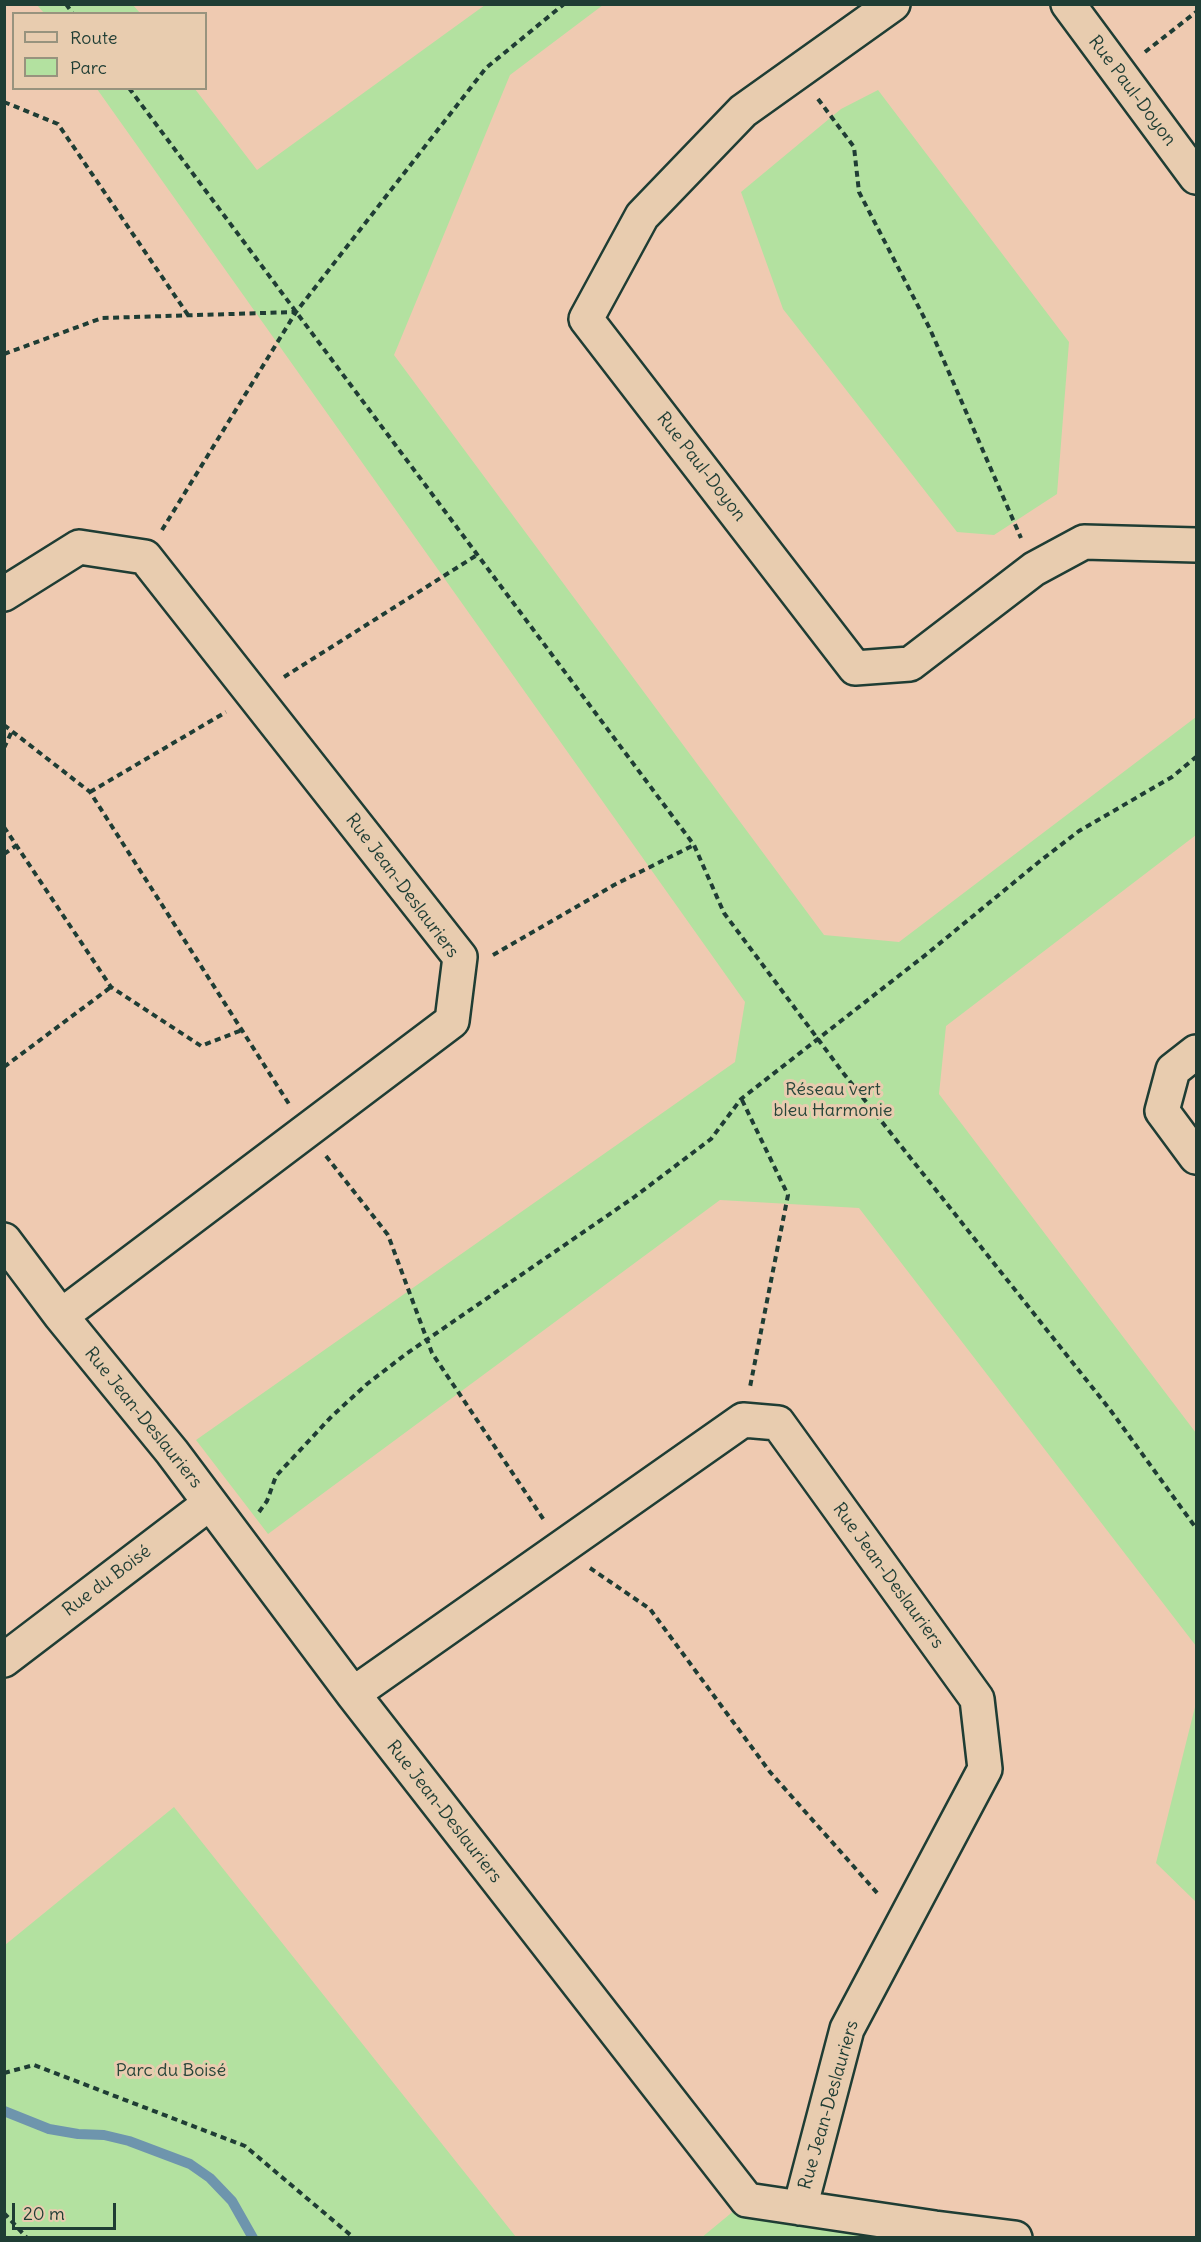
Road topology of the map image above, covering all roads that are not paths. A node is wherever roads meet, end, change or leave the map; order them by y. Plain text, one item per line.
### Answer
1 (893, 4) edge
2 (1068, 4) edge
3 (1197, 177) edge
4 (1197, 545) edge
5 (4, 594) edge
6 (1197, 1052) edge
7 (1197, 1157) edge
8 (4, 1240) edge
9 (61, 1316) junction
10 (210, 1503) junction
11 (4, 1660) edge
12 (353, 1694) junction
13 (800, 2208) junction
14 (934, 2233) edge
15 (1015, 2238) edge

1 - 4 street, Rue Paul-Doyon
2 - 3 street, Rue Paul-Doyon
5 - 9 street, Rue Jean-Deslauriers
6 - 7 street
8 - 9 street, Rue Jean-Deslauriers
9 - 10 street, Rue Jean-Deslauriers
10 - 11 street, Rue du Boisé
10 - 12 street, Rue Jean-Deslauriers
12 - 13 street, Rue Jean-Deslauriers
12 - 13 street, Rue Jean-Deslauriers
13 - 14 street, Rue Jean-Deslauriers
14 - 15 street, Rue Jean-Deslauriers

